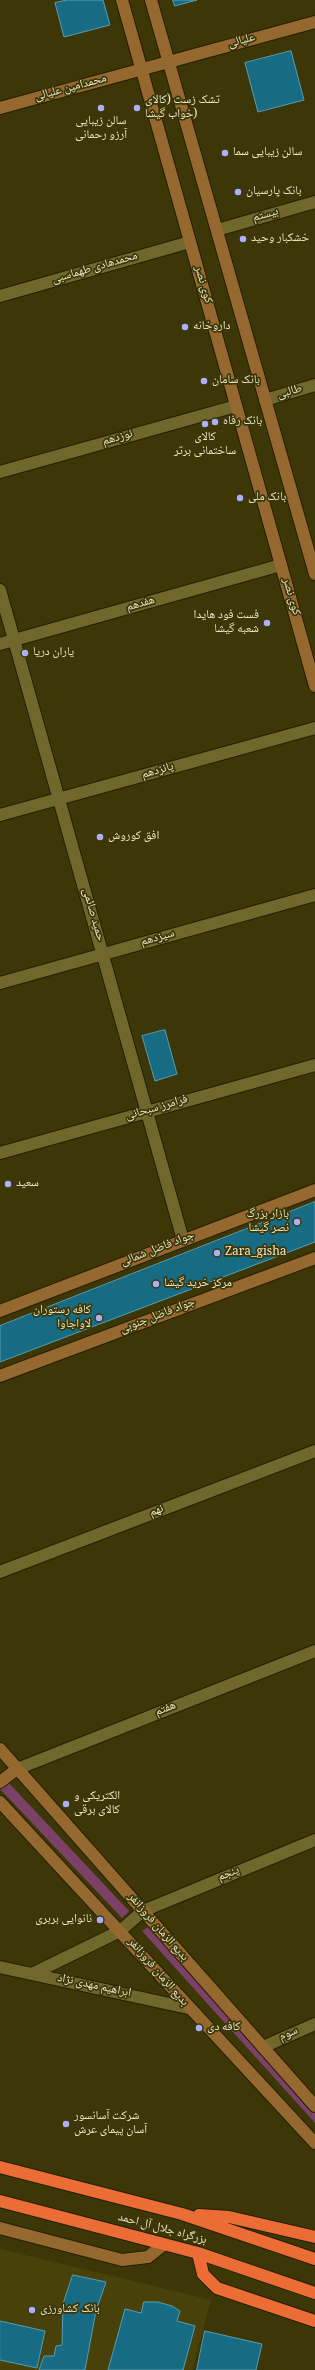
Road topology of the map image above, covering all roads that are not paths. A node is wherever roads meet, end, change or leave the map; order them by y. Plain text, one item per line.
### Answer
1 (122, 0) edge
2 (151, 0) edge
3 (315, 22) edge
4 (170, 62) junction
5 (142, 70) junction
6 (0, 108) edge
7 (315, 202) edge
8 (217, 230) junction
9 (190, 242) junction
10 (0, 296) edge
11 (315, 385) edge
12 (265, 400) junction
13 (236, 406) junction
14 (0, 472) edge
15 (313, 556) edge
16 (281, 565) junction
17 (315, 574) edge
18 (0, 590) edge
19 (14, 640) junction
20 (0, 644) edge
21 (315, 686) edge
22 (315, 728) edge
23 (59, 799) junction
24 (0, 815) edge
25 (315, 895) edge
26 (103, 954) junction
27 (0, 983) edge
28 (315, 1065) edge
29 (147, 1112) junction
30 (0, 1153) edge
31 (315, 1190) edge
32 (183, 1240) junction
33 (315, 1258) edge
34 (0, 1311) edge
35 (0, 1376) edge
36 (315, 1451) edge
37 (0, 1572) edge
38 (315, 1650) edge
39 (0, 1749) edge
40 (17, 1769) junction
41 (0, 1782) edge
42 (0, 1802) edge
43 (315, 1840) edge
44 (143, 1911) junction
45 (120, 1931) junction
46 (0, 1967) edge
47 (32, 1974) junction
48 (188, 2008) junction
49 (315, 2024) edge
50 (263, 2047) junction
51 (315, 2106) edge
52 (315, 2143) edge
53 (0, 2167) edge
54 (0, 2201) edge
55 (182, 2214) junction
56 (0, 2228) edge
57 (315, 2237) edge
58 (164, 2244) junction
59 (198, 2253) junction
60 (315, 2259) edge
61 (315, 2293) edge
62 (315, 2322) edge

1 - 5 street, کوی نصر
2 - 4 street
3 - 4 street, علیالی
4 - 5 street, علیالی
4 - 8 street
5 - 6 street, محمدامین علیالی
5 - 9 street, کوی نصر
7 - 8 street, بیستم
8 - 12 street
9 - 10 street, محمدهادی طهماسبی
9 - 13 street, کوی نصر
11 - 12 street, طالبی
12 - 15 street
13 - 14 street, نوزدهم
13 - 16 street, کوی نصر
15 - 17 street
16 - 19 street, هفدهم
16 - 21 street, کوی نصر
18 - 19 street, حمید صائمی
19 - 20 street, هفدهم
19 - 23 street, حمید صائمی
22 - 23 street, پانزدهم
23 - 24 street, پانزدهم
23 - 26 street, حمید صائمی
25 - 26 street, سیزدهم
26 - 27 street, سیزدهم
26 - 29 street, حمید صائمی
28 - 29 street, فرامرز سبحانی
29 - 30 street, فرامرز سبحانی
29 - 32 street, حمید صائمی
31 - 32 street, جواد فاضل شمالی
32 - 34 street, جواد فاضل شمالی
33 - 35 street, جواد فاضل جنوبی
36 - 37 street, نهم
38 - 40 street, هفتم
39 - 40 street, بدیع‌ الزمان فروزانفر
40 - 41 street
40 - 44 street, بدیع‌ الزمان فروزانفر
42 - 45 street, بدیع الزمان فروزانفر
43 - 44 street, پنجم
44 - 45 street, پنجم
44 - 50 street, بدیع‌ الزمان فروزانفر
45 - 47 street, پنجم
45 - 48 street, بدیع الزمان فروزانفر
46 - 47 street, ابراهیم مهدی نژاد
47 - 48 street, ابراهیم مهدی نژاد
48 - 52 street, بدیع الزمان فروزانفر
49 - 50 street, سوم
50 - 51 street, بدیع‌ الزمان فروزانفر
53 - 55 highway, بزرگراه جلال آل احمد
54 - 58 highway, بزرگراه جلال آل احمد
55 - 57 highway
55 - 60 highway, بزرگراه جلال آل احمد
56 - 58 street
58 - 59 highway, بزرگراه جلال آل احمد
59 - 61 highway, بزرگراه جلال آل احمد
59 - 62 highway

